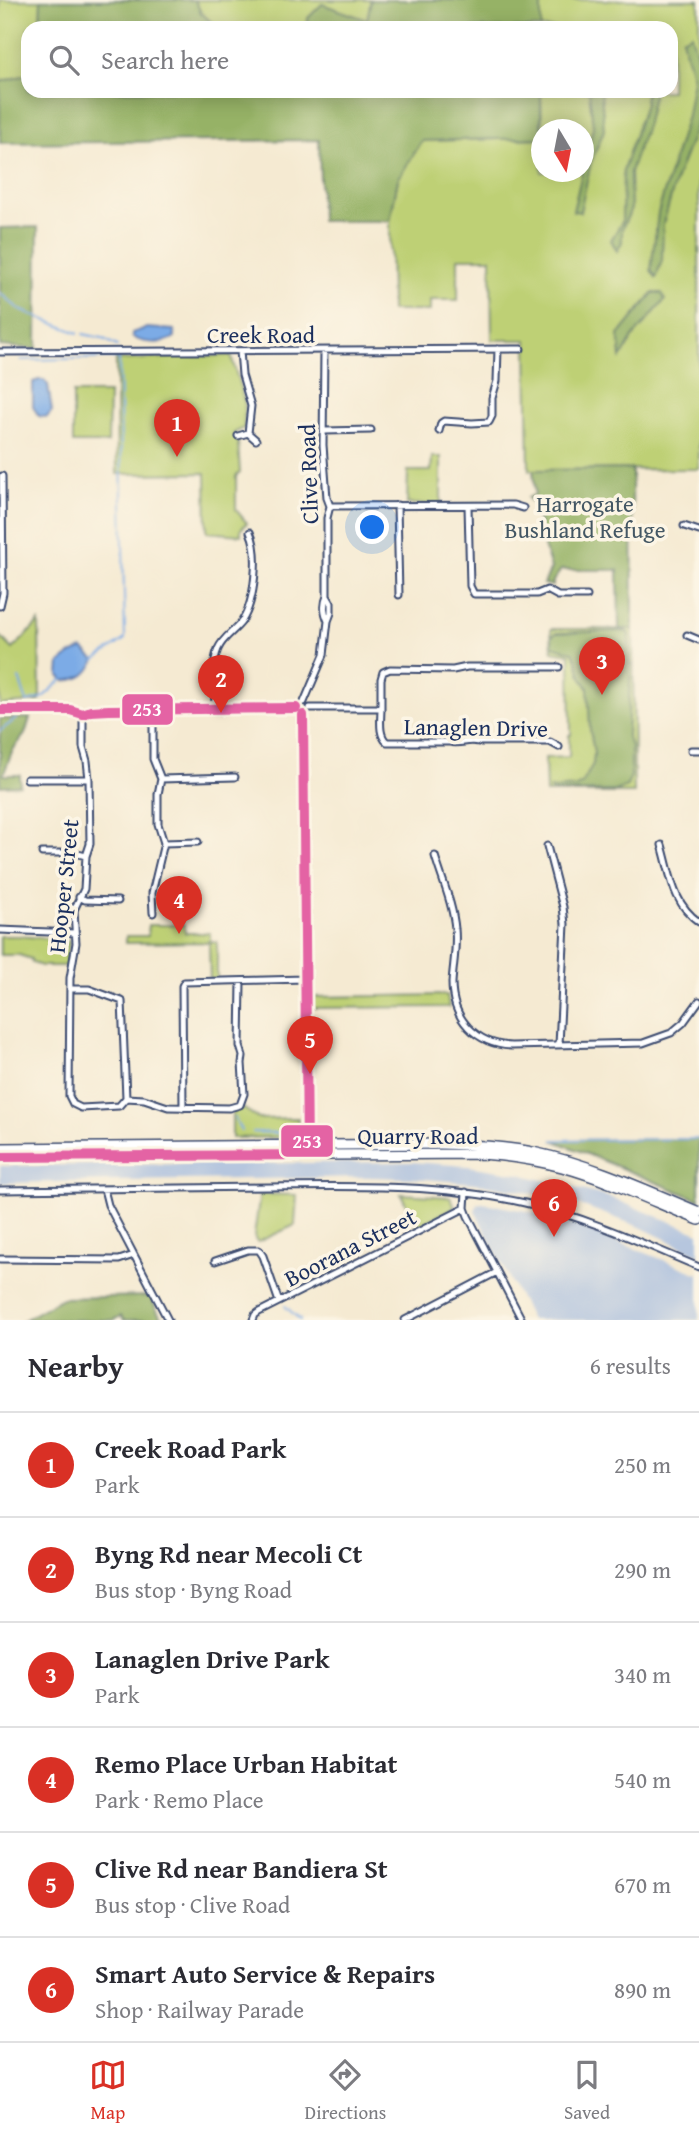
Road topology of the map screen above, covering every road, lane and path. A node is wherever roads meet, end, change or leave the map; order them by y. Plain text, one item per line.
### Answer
1 (498, 349) junction
2 (521, 349) dead end
3 (240, 351) junction
4 (324, 351) junction
5 (0, 352) edge
6 (371, 430) dead end
7 (325, 431) junction
8 (439, 431) dead end
9 (248, 433) junction
10 (238, 436) dead end
11 (256, 440) dead end
12 (2, 476) dead end
13 (397, 505) junction
14 (330, 506) junction
15 (468, 506) junction
16 (1, 508) edge
17 (523, 508) dead end
18 (684, 526) dead end
19 (699, 531) edge
20 (250, 532) dead end
21 (1, 574) edge
22 (399, 595) dead end
23 (587, 596) dead end
24 (0, 606) edge
25 (687, 635) dead end
26 (699, 639) edge
27 (559, 667) dead end
28 (304, 702) junction
29 (296, 708) junction
30 (310, 708) junction
31 (381, 708) junction
32 (215, 709) junction
33 (0, 710) edge
34 (153, 710) junction
35 (83, 714) junction
36 (303, 715) junction
37 (559, 747) dead end
38 (691, 750) dead end
39 (699, 750) edge
40 (235, 777) dead end
41 (27, 779) dead end
42 (89, 779) junction
43 (161, 779) junction
44 (198, 842) dead end
45 (164, 843) junction
46 (662, 845) dead end
47 (547, 846) dead end
48 (42, 853) dead end
49 (86, 856) junction
50 (435, 856) dead end
51 (79, 897) junction
52 (118, 901) dead end
53 (153, 913) dead end
54 (699, 922) edge
55 (0, 930) edge
56 (75, 933) junction
57 (305, 979) junction
58 (241, 982) junction
59 (70, 989) junction
60 (699, 1001) edge
61 (559, 1045) junction
62 (126, 1098) junction
63 (183, 1108) junction
64 (0, 1148) edge
65 (307, 1150) junction
66 (205, 1151) junction
67 (0, 1157) edge
68 (104, 1189) junction
69 (0, 1190) edge
70 (466, 1192) junction
71 (465, 1208) junction
72 (699, 1212) edge
73 (699, 1220) edge
74 (134, 1255) junction
75 (0, 1259) edge
76 (215, 1261) dead end
77 (699, 1267) edge
78 (497, 1272) junction
79 (279, 1302) junction
80 (168, 1320) edge
81 (253, 1320) edge
82 (405, 1320) edge
83 (522, 1320) edge

1 - 2 street, Creek Road
1 - 4 street, Creek Road
1 - 8 street
3 - 4 street, Creek Road
3 - 5 street, Creek Road
3 - 9 street
4 - 7 street, Clive Road
6 - 7 street
7 - 14 street, Clive Road
9 - 10 street
9 - 11 street
12 - 16 street
13 - 14 street
13 - 15 street
13 - 22 street
14 - 28 street, Clive Road
15 - 17 street
15 - 23 street
16 - 21 street
18 - 19 street
20 - 32 street
21 - 24 street
25 - 26 street
27 - 31 street
28 - 29 street
28 - 30 street
29 - 32 street
29 - 36 street
30 - 31 street
30 - 36 street
31 - 37 street, Lanaglen Drive
32 - 34 street
33 - 35 street
34 - 35 street
34 - 43 street
35 - 42 street, Hooper Street
36 - 57 street
38 - 39 street
40 - 43 street
41 - 42 street
42 - 49 street, Hooper Street
43 - 45 street
44 - 45 street
45 - 53 street
46 - 54 street
47 - 61 street
48 - 49 street
49 - 51 street, Hooper Street
50 - 61 street
51 - 52 street
51 - 56 street, Hooper Street
55 - 56 street
56 - 59 street, Hooper Street
57 - 58 street
57 - 65 street
58 - 63 street
58 - 63 street
59 - 62 street
59 - 62 street, Hooper Street
60 - 61 street
62 - 63 street
64 - 66 main road, Quarry Road
65 - 66 main road, Quarry Road
65 - 72 main road, Quarry Road
65 - 73 main road, Quarry Road
66 - 67 main road, Quarry Road
68 - 69 street
68 - 70 street
68 - 74 street
70 - 71 street
70 - 77 street
71 - 78 street
71 - 79 street, Boorana Street
74 - 75 street
74 - 80 street
76 - 79 street
78 - 82 street
78 - 83 street
79 - 81 street, Boorana Street

